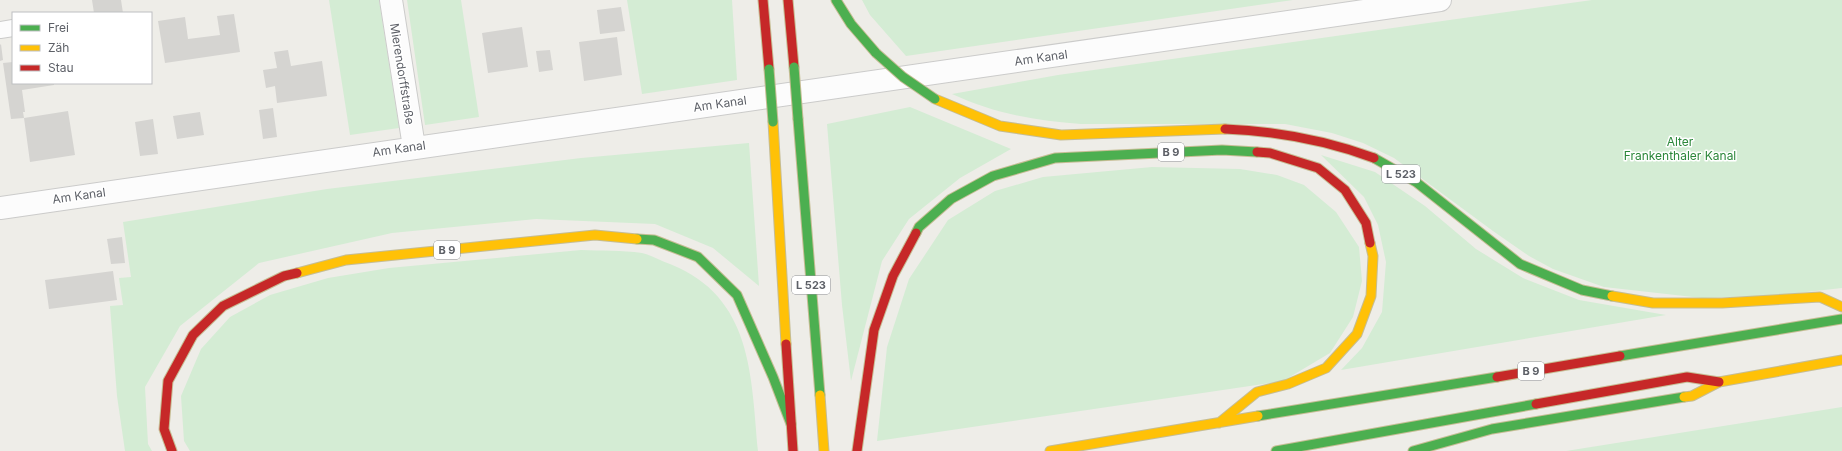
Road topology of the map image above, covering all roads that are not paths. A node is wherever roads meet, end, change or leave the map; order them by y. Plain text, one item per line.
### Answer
1 (391, 0) edge
2 (763, 0) edge
3 (788, 0) edge
4 (836, 0) edge
5 (1440, 0) edge
6 (12, 28) edge
7 (0, 30) edge
8 (414, 147) junction
9 (0, 208) edge
10 (1842, 307) edge
11 (1842, 319) edge
12 (1842, 360) edge
13 (1719, 382) junction
14 (1219, 423) junction
15 (791, 424) junction
16 (172, 451) edge
17 (793, 451) edge
18 (824, 451) edge
19 (857, 451) edge
20 (1050, 451) edge
21 (1276, 451) edge
22 (1413, 451) edge

1 - 8 street, Mierendorffstraße
2 - 15 highway, L 523, bridge
3 - 18 highway, L 523, bridge
4 - 10 highway, L 523, bridge
5 - 8 street, Am Kanal
6 - 7 lane
8 - 9 street, Am Kanal
11 - 14 highway, B 9
12 - 13 highway
13 - 21 highway
13 - 22 highway
14 - 19 highway, B 9
14 - 20 highway, B 9
15 - 16 highway, B 9
15 - 17 highway, B 9

